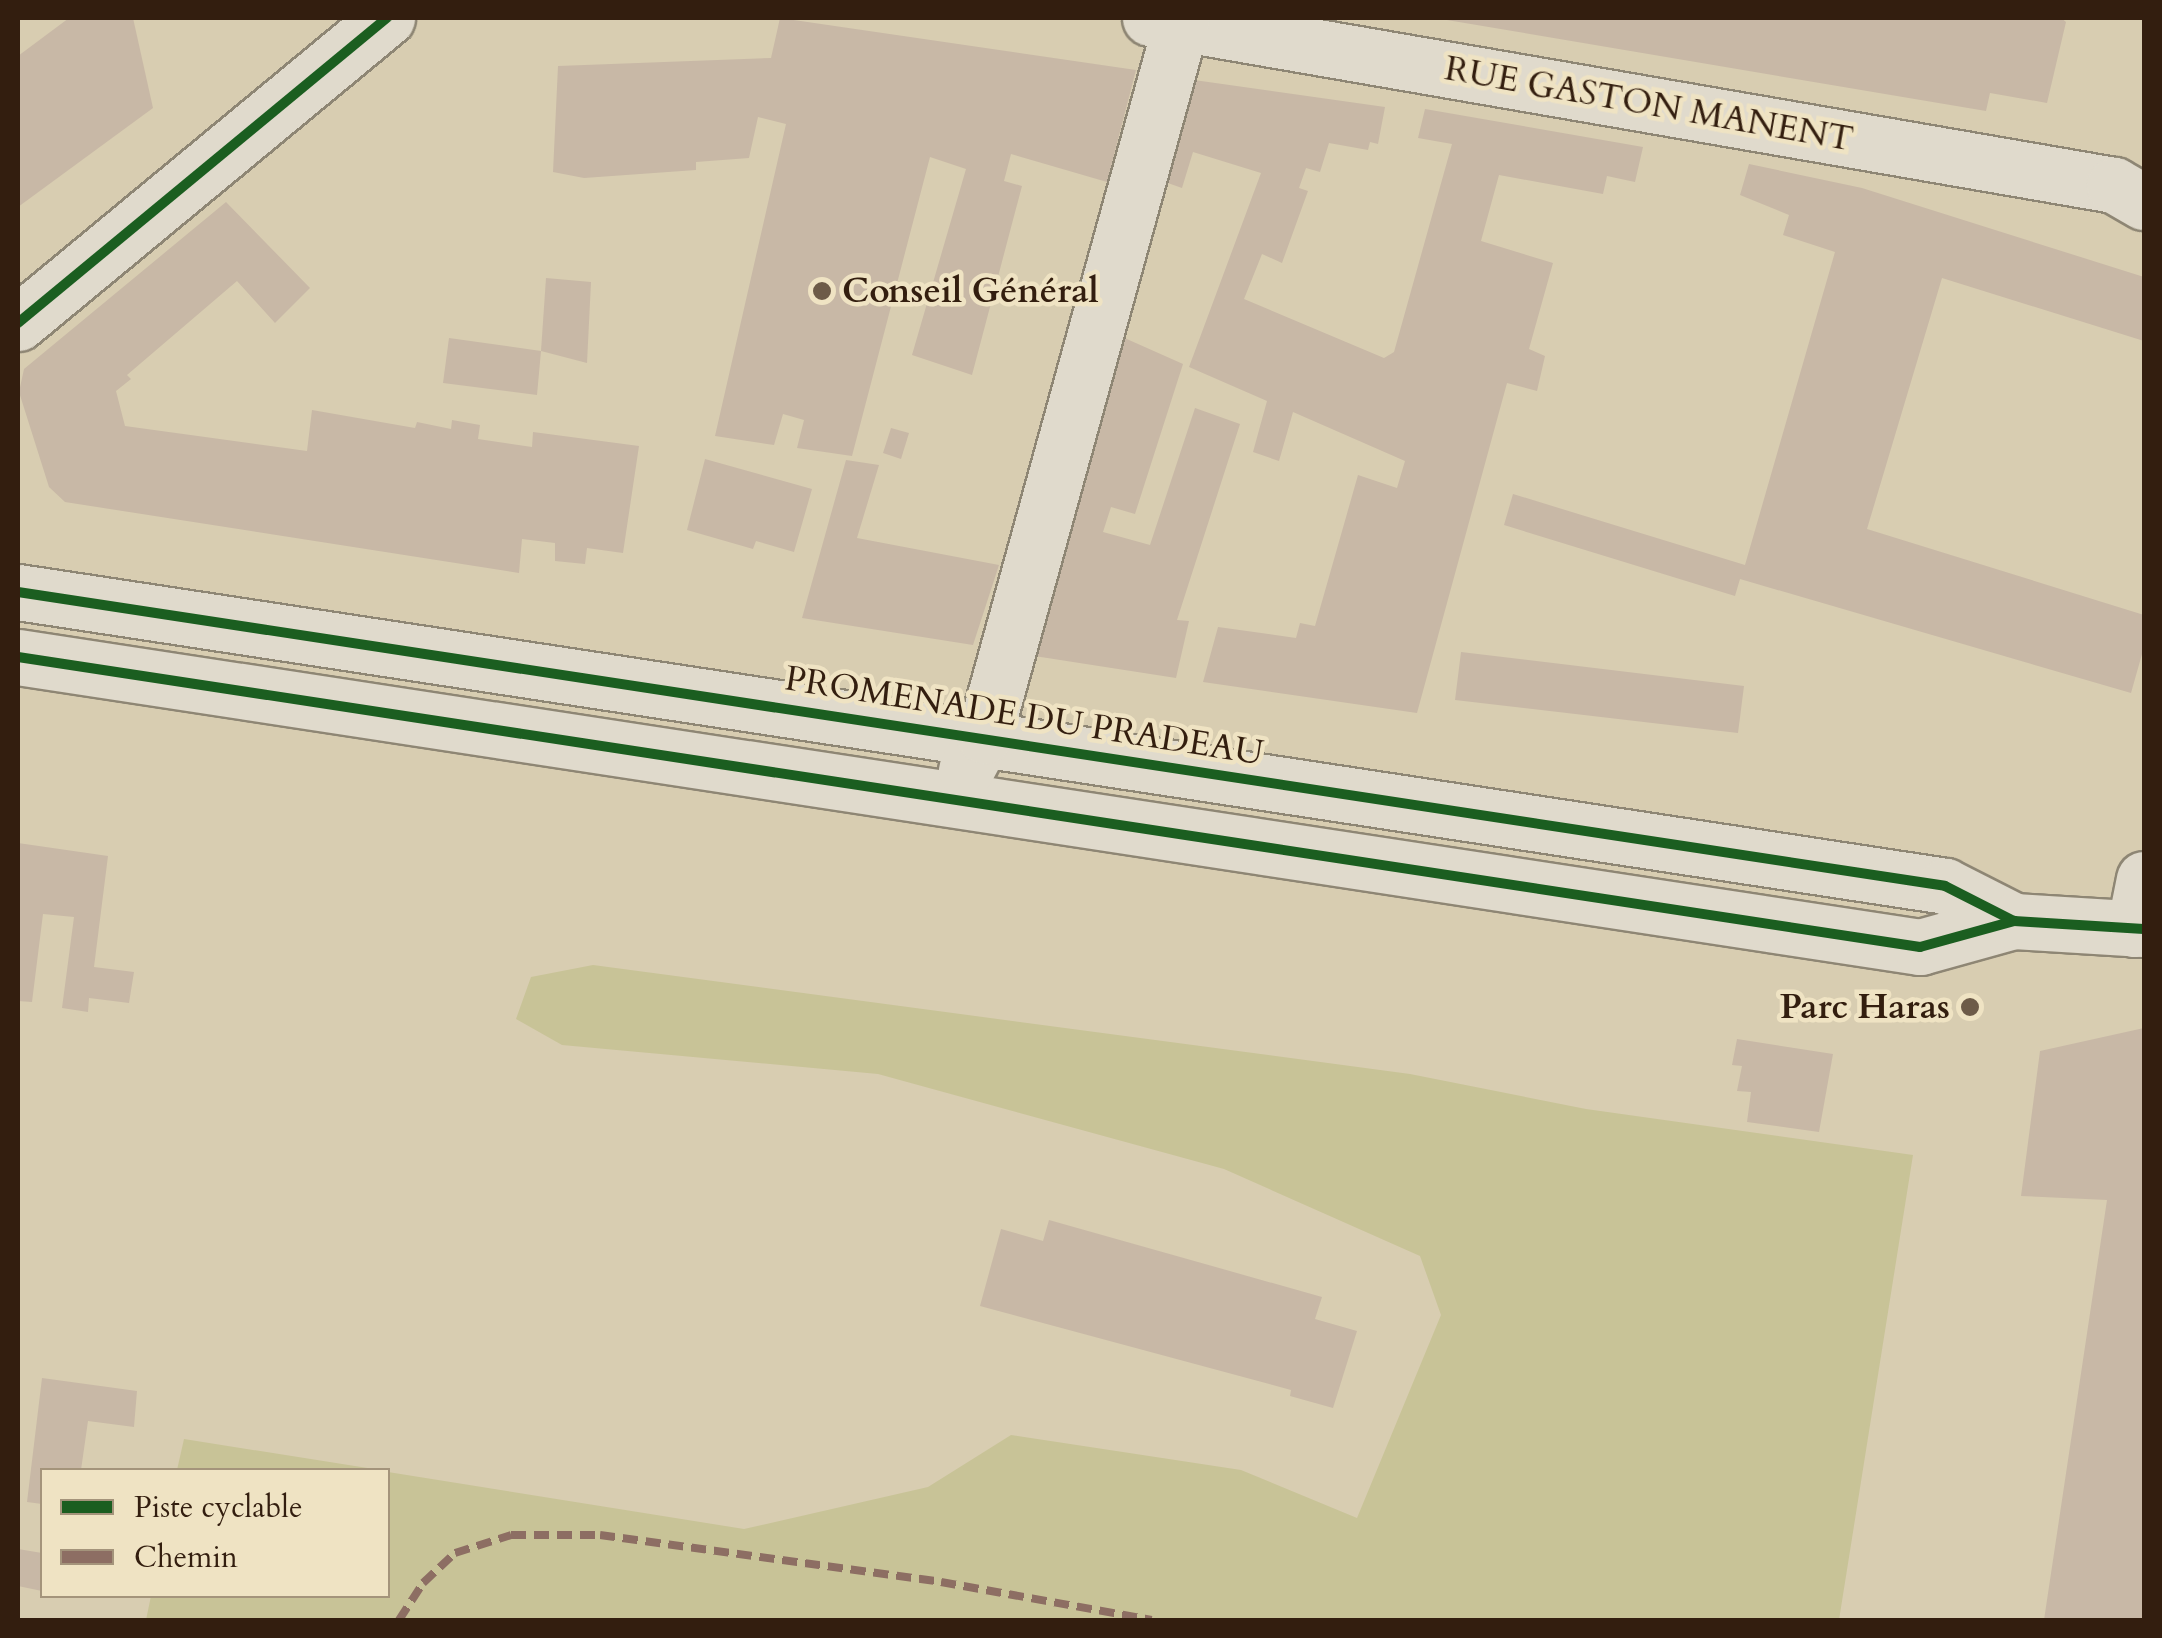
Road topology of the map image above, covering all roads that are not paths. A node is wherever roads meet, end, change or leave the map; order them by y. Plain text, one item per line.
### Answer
1 (387, 18) edge
2 (1165, 20) edge
3 (2144, 202) edge
4 (18, 323) edge
5 (18, 592) edge
6 (18, 657) edge
7 (984, 736) junction
8 (913, 791) junction
9 (2141, 912) edge
10 (2014, 921) junction

1 - 4 street
2 - 3 street, RUE GASTON MANENT
2 - 7 street
5 - 7 street, PROMENADE DU PRADEAU
6 - 8 street, PROMENADE DU PRADEAU
7 - 8 street
7 - 10 street, PROMENADE DU PRADEAU
8 - 10 street, PROMENADE DU PRADEAU
9 - 10 street, PROMENADE DU PRADEAU

